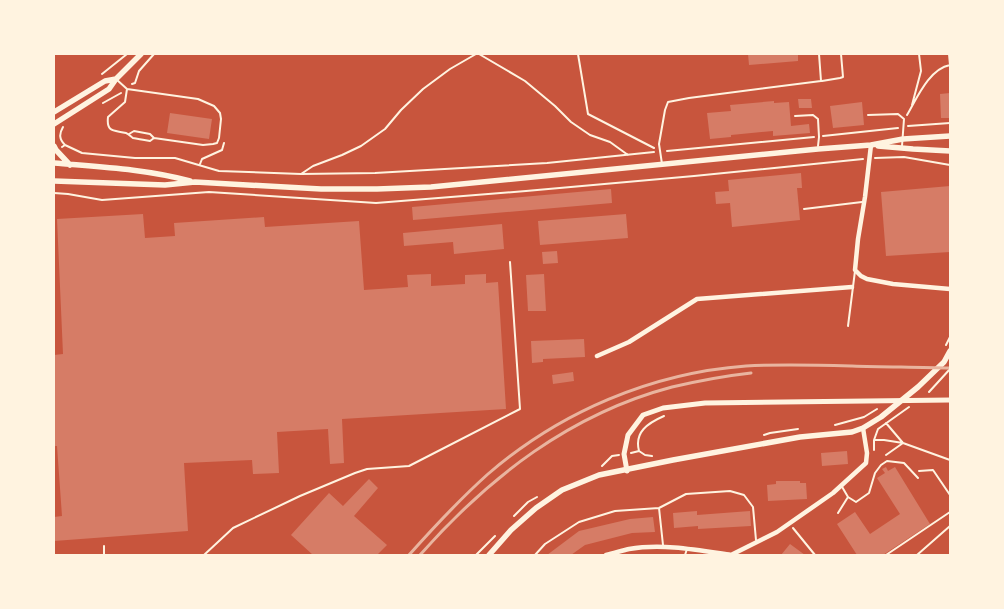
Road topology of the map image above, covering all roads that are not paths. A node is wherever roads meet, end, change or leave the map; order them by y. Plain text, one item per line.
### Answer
1 (141, 54) edge
2 (818, 54) edge
3 (841, 54) edge
4 (116, 79) junction
5 (821, 81) junction
6 (127, 89) junction
7 (54, 112) edge
8 (868, 115) dead end
9 (795, 116) dead end
10 (54, 124) edge
11 (128, 134) junction
12 (950, 136) edge
13 (154, 138) junction
14 (903, 139) junction
15 (871, 145) junction
16 (55, 148) edge
17 (902, 148) junction
18 (818, 149) junction
19 (950, 151) edge
20 (54, 163) edge
21 (662, 164) junction
22 (70, 165) junction
23 (54, 181) edge
24 (195, 182) junction
25 (864, 201) junction
26 (804, 209) dead end
27 (510, 262) dead end
28 (855, 270) junction
29 (852, 287) junction
30 (950, 289) edge
31 (848, 326) dead end
32 (950, 351) edge
33 (597, 356) dead end
34 (950, 400) edge
35 (863, 428) junction
36 (627, 471) junction
37 (918, 478) dead end
38 (841, 485) junction
39 (848, 497) junction
40 (659, 508) junction
41 (950, 512) edge
42 (838, 513) dead end
43 (950, 526) edge
44 (757, 542) junction
45 (104, 546) dead end
46 (663, 547) junction
47 (687, 549) junction
48 (706, 553) edge
49 (104, 555) edge
50 (204, 555) edge
51 (488, 555) edge
52 (535, 555) edge
53 (606, 555) edge
54 (686, 555) edge
55 (731, 555) edge
56 (886, 555) edge
57 (917, 555) edge

1 - 4 main road
2 - 5 lane
3 - 5 lane
4 - 6 lane
4 - 7 main road
4 - 10 main road
5 - 21 lane
6 - 11 lane
6 - 13 lane
8 - 14 lane
9 - 18 lane
11 - 13 lane
11 - 13 lane
12 - 14 main road
14 - 15 main road
14 - 17 lane
15 - 17 main road
15 - 18 main road
15 - 25 street
16 - 22 main road
17 - 19 main road
18 - 21 main road
20 - 22 main road
21 - 24 main road
22 - 24 main road
23 - 24 main road
25 - 26 lane
25 - 28 street
27 - 50 lane
28 - 29 lane
28 - 30 street
29 - 31 lane
29 - 33 street
32 - 35 main road
34 - 36 street
35 - 36 main road
35 - 38 street
36 - 51 main road
37 - 39 lane
38 - 39 lane
38 - 44 street
39 - 42 lane
40 - 44 lane
40 - 46 lane
40 - 52 lane
41 - 56 lane
43 - 57 lane
44 - 55 street
45 - 49 lane
46 - 47 street
46 - 53 street
47 - 48 street
47 - 54 lane
48 - 55 street

